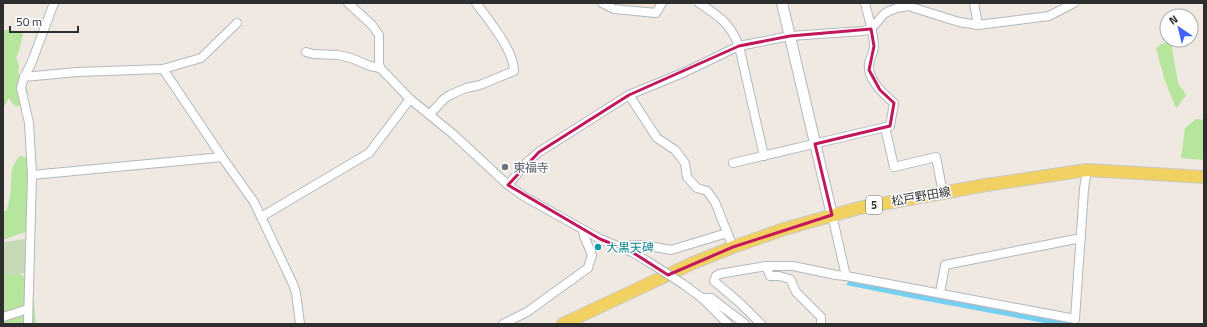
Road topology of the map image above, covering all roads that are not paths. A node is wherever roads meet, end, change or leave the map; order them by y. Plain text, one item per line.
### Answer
1 (54, 3) edge
2 (348, 3) edge
3 (476, 3) edge
4 (602, 3) edge
5 (662, 3) edge
6 (699, 3) edge
7 (782, 3) edge
8 (865, 3) edge
9 (974, 3) edge
10 (1074, 3) edge
11 (237, 23) dead end
12 (978, 25) junction
13 (870, 29) junction
14 (790, 36) junction
15 (739, 46) junction
16 (306, 52) dead end
17 (380, 68) junction
18 (163, 69) junction
19 (24, 77) junction
20 (629, 95) junction
21 (410, 99) junction
22 (430, 114) junction
23 (885, 127) junction
24 (816, 144) junction
25 (764, 156) junction
26 (222, 157) junction
27 (733, 163) dead end
28 (1087, 170) junction
29 (32, 175) junction
30 (1204, 177) edge
31 (508, 185) junction
32 (942, 193) junction
33 (832, 215) junction
34 (261, 217) junction
35 (584, 230) junction
36 (727, 233) junction
37 (1081, 238) junction
38 (615, 246) junction
39 (733, 247) junction
40 (766, 266) junction
41 (846, 276) junction
42 (940, 293) junction
43 (702, 298) junction
44 (28, 309) junction
45 (3, 317) edge
46 (28, 324) edge
47 (300, 324) edge
48 (503, 324) edge
49 (563, 324) edge
50 (728, 324) edge
51 (745, 324) edge
52 (761, 324) edge
53 (820, 324) edge

1 - 19 street
2 - 17 street
3 - 22 street
4 - 5 street
6 - 15 street
7 - 14 street
8 - 13 street
9 - 12 street
10 - 12 street
11 - 18 street
12 - 13 street
13 - 14 street
13 - 23 street
14 - 15 street
14 - 24 street
15 - 20 street
15 - 25 street
16 - 17 street
17 - 21 street
18 - 19 street
18 - 26 street
19 - 29 street
20 - 31 street
20 - 36 street
21 - 22 street
21 - 34 street
22 - 31 street
23 - 24 street
23 - 32 street
24 - 25 street
24 - 33 street
25 - 27 street
26 - 29 street
26 - 34 street
28 - 30 main road, 松戸野田線 / 5
28 - 32 main road, 松戸野田線 / 5
28 - 37 street
29 - 44 street
31 - 35 street
32 - 33 main road, 松戸野田線 / 5
33 - 39 main road, 松戸野田線 / 5
33 - 41 street
34 - 47 street
35 - 38 street
35 - 48 street
36 - 38 street
36 - 39 street
37 - 42 street
37 - 42 street
38 - 43 street, bridge
39 - 49 main road, 松戸野田線 / 5
40 - 41 street
40 - 52 street
40 - 53 street
41 - 42 street
43 - 50 street
43 - 51 street
44 - 45 street
44 - 46 street

